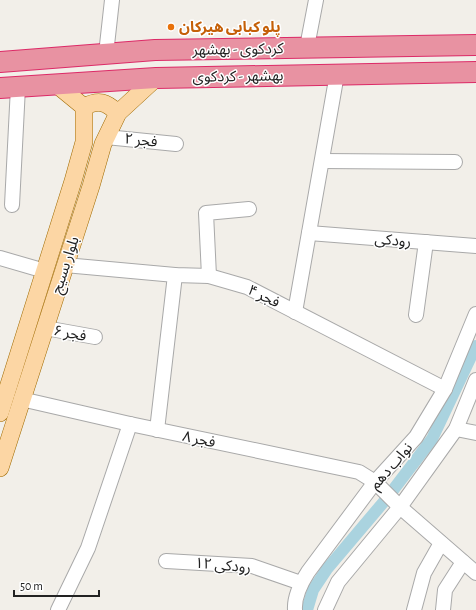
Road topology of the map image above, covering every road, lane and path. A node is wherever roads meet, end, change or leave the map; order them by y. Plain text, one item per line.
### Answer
1 (112, 0) edge
2 (316, 0) edge
3 (445, 45) junction
4 (476, 45) edge
5 (307, 48) junction
6 (106, 54) junction
7 (0, 62) edge
8 (445, 71) junction
9 (476, 72) edge
10 (337, 74) junction
11 (156, 78) junction
12 (56, 84) junction
13 (9, 87) edge
14 (84, 107) junction
15 (118, 113) junction
16 (106, 137) junction
17 (176, 144) dead end
18 (322, 161) junction
19 (454, 162) dead end
20 (12, 205) dead end
21 (249, 209) dead end
22 (310, 233) junction
23 (426, 242) junction
24 (476, 246) edge
25 (0, 258) edge
26 (65, 266) junction
27 (45, 272) junction
28 (175, 275) junction
29 (209, 276) junction
30 (295, 312) junction
31 (476, 314) edge
32 (416, 315) dead end
33 (44, 328) junction
34 (95, 338) dead end
35 (476, 380) edge
36 (445, 389) junction
37 (21, 399) junction
38 (0, 413) edge
39 (130, 424) junction
40 (456, 429) junction
41 (157, 430) junction
42 (476, 433) edge
43 (0, 468) edge
44 (375, 482) junction
45 (400, 507) junction
46 (441, 543) junction
47 (166, 561) dead end
48 (463, 562) junction
49 (476, 573) edge
50 (301, 583) junction
51 (58, 610) edge
52 (295, 610) edge
53 (325, 610) edge
54 (414, 610) edge
55 (443, 610) edge

1 - 6 street
2 - 5 street
3 - 4 highway, کردکوی - بهشهر
3 - 5 highway, کردکوی - بهشهر
3 - 8 highway
5 - 6 highway, کردکوی - بهشهر
6 - 7 highway, کردکوی - بهشهر
8 - 9 highway, بهشهر - کردکوی
8 - 10 highway, بهشهر - کردکوی
10 - 11 highway, بهشهر - کردکوی
10 - 18 street
11 - 12 highway, بهشهر - کردکوی
11 - 15 main road, بلوار بسیج
12 - 13 highway, بهشهر - کردکوی
12 - 14 main road
13 - 20 street
14 - 15 main road
14 - 27 main road, بلوار بسیج
15 - 16 main road, بلوار بسیج
16 - 17 street, فجر ۲
16 - 26 main road, بلوار بسیج
18 - 19 street
18 - 22 street
21 - 29 street
22 - 23 street, رودکی
22 - 30 street
23 - 24 street, رودکی
23 - 32 street
25 - 27 street
26 - 28 street, فجر ۴
26 - 33 main road, بلوار بسیج
27 - 38 main road, بلوار بسیج
28 - 29 street, فجر ۴
28 - 41 street
29 - 30 street, فجر ۴
30 - 36 street, فجر ۴
31 - 36 street, نواب دهم
33 - 34 street, فجر ۶
33 - 37 main road, بلوار بسیج
35 - 40 street, نواب دهم
36 - 44 street, نواب دهم
37 - 39 street, فجر ۸
37 - 43 main road, بلوار بسیج
39 - 41 street, فجر ۸
39 - 51 street
40 - 42 street
40 - 45 street, نواب دهم
41 - 44 street, فجر ۸
44 - 45 street, فجر ۸
44 - 50 street, نواب دهم
45 - 46 street, فجر ۸
45 - 53 street, نواب دهم
46 - 48 street, فجر ۸
46 - 54 street
47 - 50 street, رودکی ۱۲
48 - 49 street, فجر ۸
48 - 55 street
50 - 52 street, نواب دهم

